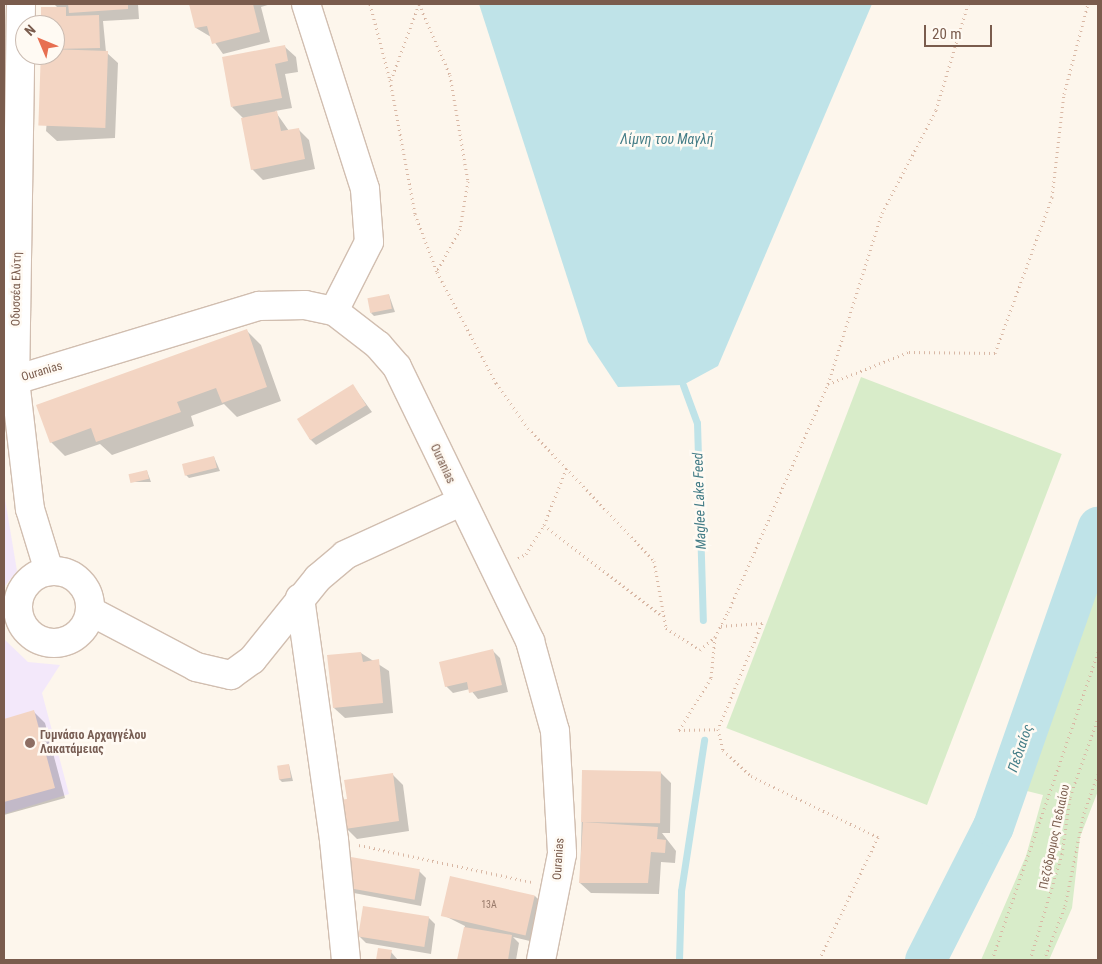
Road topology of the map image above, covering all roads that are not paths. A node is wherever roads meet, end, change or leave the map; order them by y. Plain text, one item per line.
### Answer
1 (21, 4) edge
2 (306, 4) edge
3 (12, 151) edge
4 (334, 311) junction
5 (15, 380) junction
6 (461, 502) junction
7 (49, 571) junction
8 (300, 598) junction
9 (90, 611) junction
10 (346, 960) edge
11 (542, 960) edge

1 - 3 street, Οδυσσέα Ελύτη
2 - 4 street
3 - 5 street, Οδυσσέα Ελύτη
4 - 5 street, Ouranias
4 - 6 street, Ouranias
5 - 7 street, Οδυσσέα Ελύτη
6 - 8 street
6 - 11 street, Ouranias
7 - 9 street
7 - 9 street
8 - 9 street
8 - 10 street

